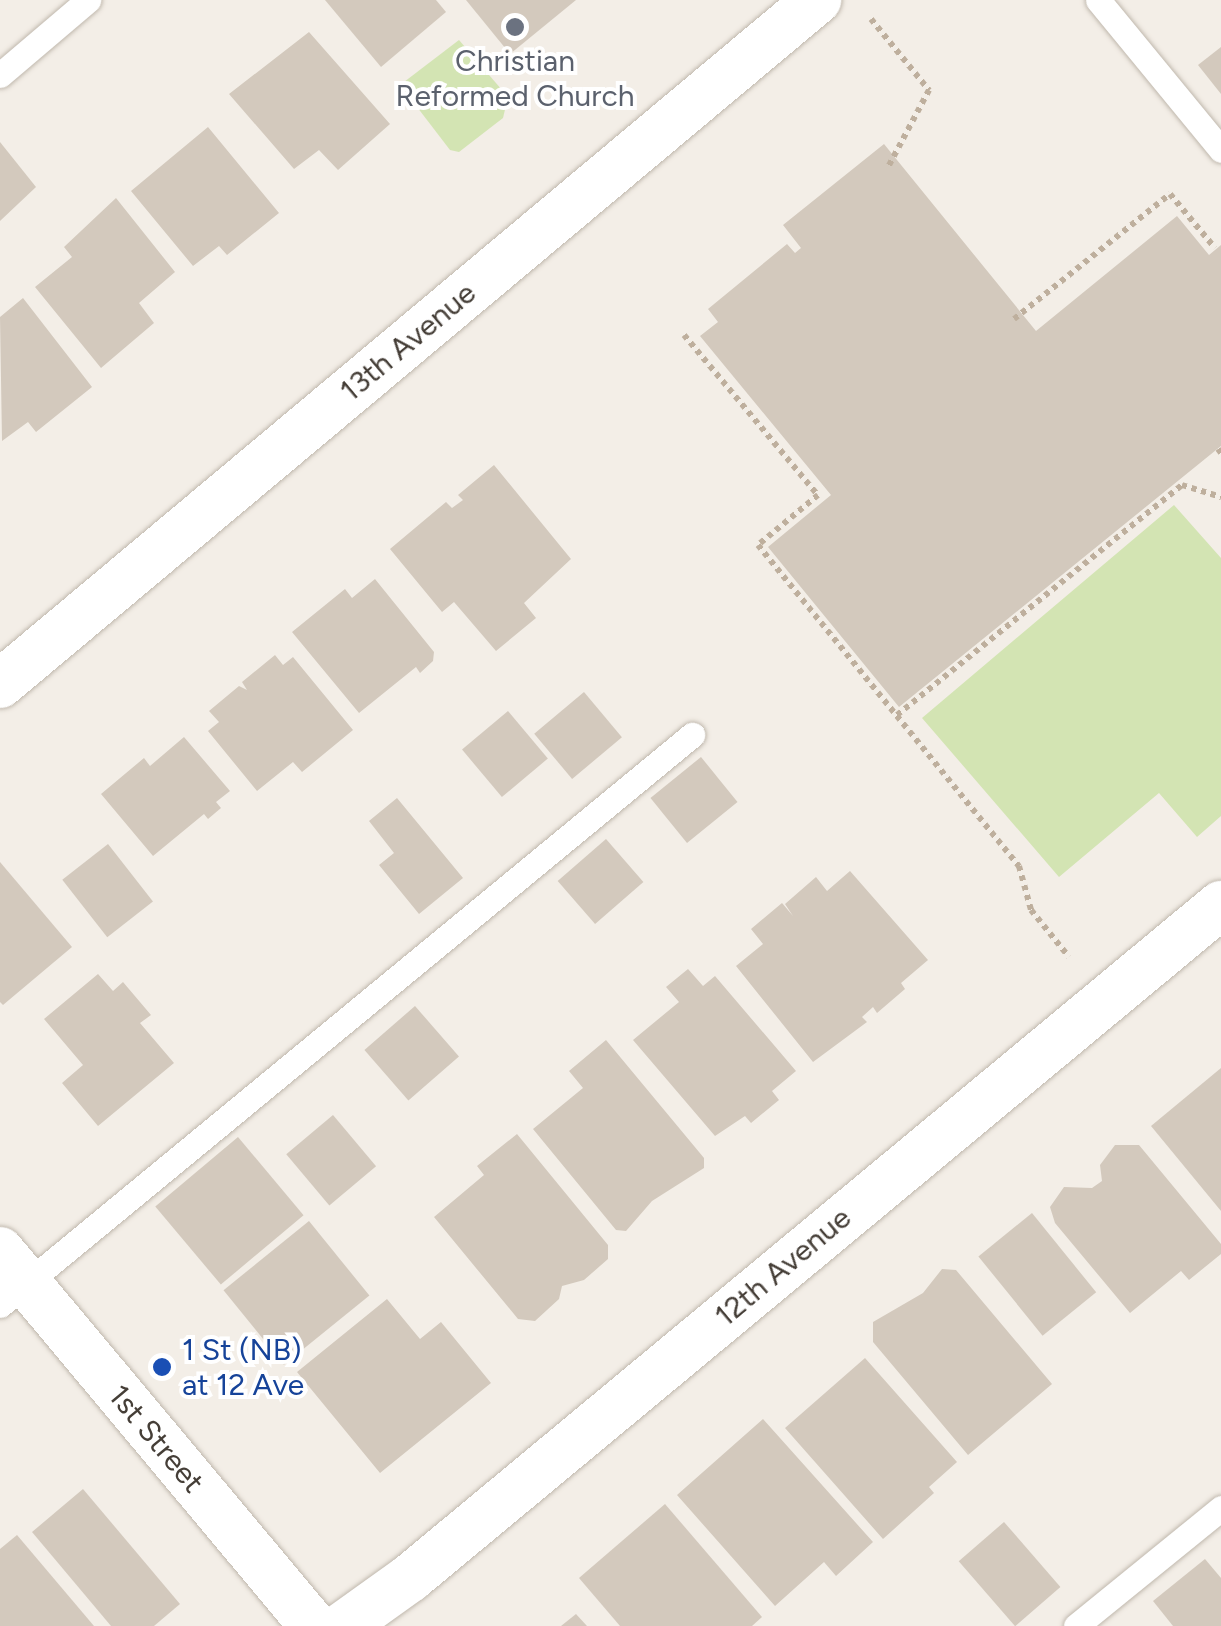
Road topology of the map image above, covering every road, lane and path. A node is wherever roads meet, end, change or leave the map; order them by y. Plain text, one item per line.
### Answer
1 (88, 0) edge
2 (817, 0) edge
3 (1098, 0) edge
4 (871, 19) dead end
5 (0, 74) edge
6 (1221, 150) edge
7 (887, 168) dead end
8 (1215, 248) dead end
9 (1014, 319) dead end
10 (684, 335) dead end
11 (1221, 497) edge
12 (0, 684) edge
13 (897, 715) junction
14 (692, 735) dead end
15 (1221, 905) edge
16 (1069, 957) dead end
17 (9, 1280) edge
18 (1221, 1508) edge
19 (313, 1626) edge
20 (343, 1626) edge
21 (1076, 1626) edge

1 - 5 lane
2 - 12 street, 13th Avenue
3 - 6 lane
4 - 7 path
8 - 9 path
10 - 13 path
11 - 13 path
13 - 16 path
14 - 17 lane
15 - 20 street, 12th Avenue
17 - 19 street, 1st Street
18 - 21 lane

